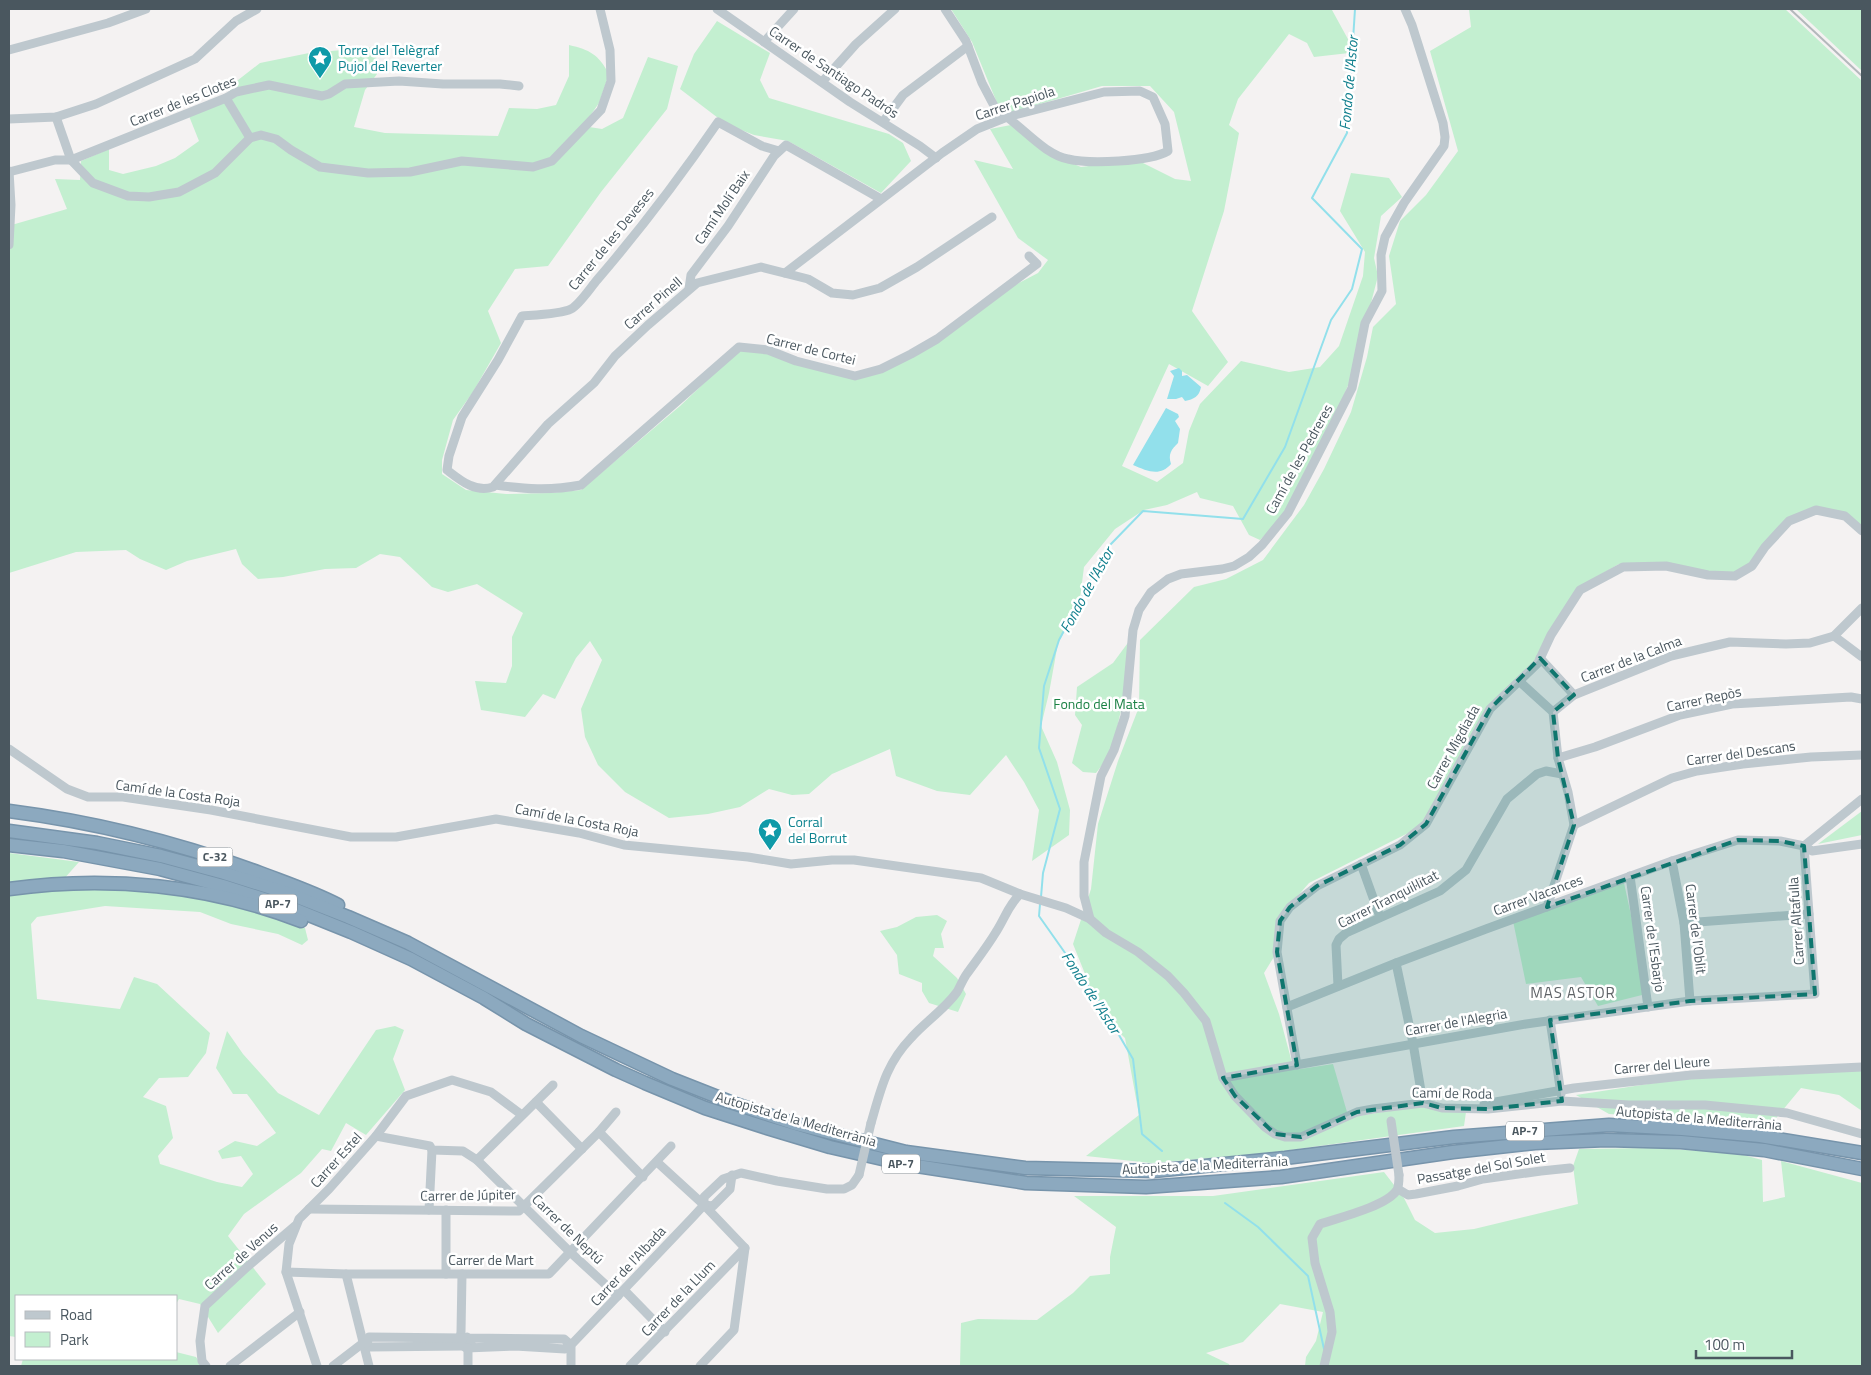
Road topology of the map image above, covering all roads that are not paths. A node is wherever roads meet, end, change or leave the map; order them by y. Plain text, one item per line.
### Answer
1 (146, 9) edge
2 (257, 9) edge
3 (600, 9) edge
4 (717, 9) edge
5 (794, 9) edge
6 (895, 9) edge
7 (946, 9) edge
8 (1405, 9) edge
9 (764, 42) junction
10 (968, 46) junction
11 (9, 50) edge
12 (822, 82) junction
13 (519, 86) dead end
14 (226, 98) junction
15 (56, 118) junction
16 (1004, 118) junction
17 (9, 119) edge
18 (883, 122) junction
19 (250, 138) junction
20 (782, 148) junction
21 (936, 158) junction
22 (71, 160) junction
23 (9, 172) edge
24 (881, 199) junction
25 (992, 217) dead end
26 (9, 245) edge
27 (1029, 256) dead end
28 (785, 273) junction
29 (690, 289) junction
30 (495, 485) junction
31 (486, 490) joint
32 (1862, 531) edge
33 (1862, 608) edge
34 (1834, 636) junction
35 (1862, 656) edge
36 (1540, 658) junction
37 (1520, 682) junction
38 (1574, 695) junction
39 (1862, 699) edge
40 (1553, 712) junction
41 (9, 749) edge
42 (1862, 754) edge
43 (1558, 758) junction
44 (1562, 774) junction
45 (1862, 798) edge
46 (9, 811) edge
47 (1574, 825) junction
48 (9, 831) edge
49 (1862, 844) edge
50 (9, 845) edge
51 (1804, 846) junction
52 (1672, 861) junction
53 (1361, 864) junction
54 (1630, 876) junction
55 (9, 889) edge
56 (1020, 894) junction
57 (1546, 907) junction
58 (1809, 914) junction
59 (1380, 917) junction
60 (1090, 919) junction
61 (1684, 922) junction
62 (408, 943) junction
63 (1396, 963) junction
64 (1338, 986) junction
65 (1815, 994) joint
66 (1690, 1000) junction
67 (1648, 1006) junction
68 (1287, 1007) junction
69 (1550, 1020) junction
70 (526, 1024) junction
71 (1413, 1043) junction
72 (1298, 1064) junction
73 (1862, 1067) edge
74 (1223, 1078) junction
75 (553, 1085) dead end
76 (1560, 1090) junction
77 (1562, 1101) junction
78 (536, 1102) junction
79 (1423, 1103) junction
80 (1388, 1108) junction
81 (1467, 1109) junction
82 (616, 1112) dead end
83 (522, 1115) junction
84 (599, 1132) junction
85 (1862, 1134) edge
86 (376, 1136) junction
87 (671, 1146) dead end
88 (582, 1149) junction
89 (432, 1150) junction
90 (1862, 1152) edge
91 (477, 1160) junction
92 (657, 1162) junction
93 (1570, 1168) dead end
94 (1862, 1169) edge
95 (643, 1177) junction
96 (1398, 1189) junction
97 (704, 1205) junction
98 (524, 1206) junction
99 (309, 1209) junction
100 (430, 1210) junction
101 (446, 1210) junction
102 (296, 1225) junction
103 (745, 1248) junction
104 (570, 1252) junction
105 (286, 1272) junction
106 (346, 1274) junction
107 (446, 1274) junction
108 (462, 1274) junction
109 (621, 1293) junction
110 (300, 1312) junction
111 (665, 1332) junction
112 (465, 1342) junction
113 (365, 1343) junction
114 (571, 1345) junction
115 (206, 1366) edge
116 (230, 1366) edge
117 (317, 1366) edge
118 (333, 1366) edge
119 (369, 1366) edge
120 (468, 1366) edge
121 (571, 1366) edge
122 (630, 1366) edge
123 (700, 1366) edge
124 (1324, 1366) edge

1 - 11 street
2 - 15 street
3 - 19 street
4 - 9 street, Carrer de Santiago Padrós
5 - 9 street
6 - 12 street
7 - 10 street
8 - 60 street, Camí de les Pedreres
9 - 12 street, Carrer de Santiago Padrós
10 - 16 street
10 - 18 street
12 - 18 street, Carrer de Santiago Padrós
13 - 14 street, Carrer de les Clotes
14 - 19 street
14 - 22 street, Carrer de les Clotes
15 - 17 street
15 - 22 street
16 - 16 street, Carrer Papiola
16 - 21 street, Carrer Papiola
18 - 21 street, Carrer de Santiago Padrós
19 - 22 street
20 - 24 street
20 - 29 street, Camí Molí Baix
20 - 31 street, Carrer de les Deveses
21 - 24 street, Carrer Papiola
22 - 23 street, Carrer de les Clotes
23 - 26 street
24 - 28 street, Carrer Papiola
25 - 28 street, Carrer Pinell
27 - 30 street, Carrer de Cortei
28 - 29 street, Carrer Pinell
29 - 30 street, Carrer Pinell
30 - 31 street, Carrer Pinell
32 - 36 street, Carrer Migdiada
33 - 34 street, Carrer de la Calma
34 - 35 street
34 - 38 street, Carrer de la Calma
36 - 37 street, Carrer Migdiada
36 - 38 street
37 - 40 street
37 - 53 street, Carrer Migdiada
38 - 40 street, Carrer de la Calma
39 - 43 street, Carrer Repòs
40 - 43 street
41 - 56 street, Camí de la Costa Roja
42 - 47 street, Carrer del Descans
43 - 44 street
44 - 47 street
44 - 59 street, Carrer Tranquil·litat
45 - 51 street
46 - 62 highway, C-32
47 - 57 street
48 - 62 highway, Autopista de la Mediterrània / AP-7
49 - 51 street, Carrer Vacances
50 - 70 highway, Autopista de la Mediterrània / AP-7
51 - 52 street, Carrer Vacances
51 - 58 street, Carrer Altafulla
52 - 54 street, Carrer Vacances
52 - 61 street, Carrer de l'Oblit
53 - 59 street
53 - 68 street, Carrer Migdiada
54 - 57 street, Carrer Vacances
54 - 67 street, Carrer de l'Esbarjo
55 - 70 highway
56 - 60 street, Camí de la Costa Roja
56 - 97 street, Carrer de l'Albada, bridge
57 - 63 street, Carrer Vacances
58 - 61 street
58 - 65 street, Carrer Altafulla
59 - 64 street, Carrer Tranquil·litat
60 - 74 street, Camí de Roda
61 - 66 street, Carrer de l'Oblit
62 - 90 highway, Autopista de la Mediterrània / AP-7
63 - 64 street, Carrer Vacances
63 - 71 street
64 - 68 street, Carrer Vacances
65 - 66 street, Carrer de l'Alegria
66 - 67 street, Carrer de l'Alegria
67 - 69 street, Carrer de l'Alegria
68 - 72 street, Carrer Migdiada
69 - 71 street, Carrer de l'Alegria
69 - 76 street
70 - 94 highway, Autopista de la Mediterrània / AP-7
71 - 72 street, Carrer de l'Alegria
71 - 79 street
72 - 74 street, Carrer de l'Alegria
73 - 76 street, Carrer del Lleure
74 - 80 street, Camí de Roda
75 - 78 street
76 - 77 street
76 - 81 street, Carrer del Lleure
77 - 81 street, Camí de Roda
77 - 85 street, Camí de Roda
78 - 83 street
78 - 88 street
79 - 80 street, Camí de Roda
79 - 81 street, Camí de Roda
80 - 96 street, bridge
82 - 84 street, Carrer de Júpiter
83 - 86 street, Carrer Estel
83 - 91 street
84 - 88 street, Carrer de Júpiter
84 - 95 street
86 - 89 street
86 - 99 street, Carrer Estel
87 - 92 street, Carrer de Mart
88 - 98 street, Carrer de Júpiter
89 - 91 street
89 - 100 street
91 - 98 street, Carrer de Neptú
92 - 95 street, Carrer de Mart
92 - 97 street
93 - 96 street, Passatge del Sol Solet
95 - 104 street, Carrer de Mart
96 - 124 street
97 - 103 street
97 - 109 street, Carrer de l'Albada
98 - 101 street, Carrer de Júpiter
98 - 104 street, Carrer de Neptú
99 - 100 street, Carrer de Júpiter
99 - 102 street, Carrer Estel
100 - 101 street, Carrer de Júpiter
101 - 107 street
102 - 105 street, Carrer Estel
102 - 115 street, Carrer de Venus
103 - 111 street, Carrer de la Llum
103 - 123 street
104 - 108 street, Carrer de Mart
104 - 109 street, Carrer de Neptú
105 - 106 street, Carrer de Mart
105 - 110 street, Carrer Estel
106 - 107 street, Carrer de Mart
106 - 113 street
107 - 108 street, Carrer de Mart
108 - 112 street
109 - 111 street, Carrer de Neptú
109 - 114 street, Carrer de l'Albada
110 - 116 street
110 - 117 street, Carrer Estel
111 - 122 street, Carrer de la Llum
112 - 113 street
112 - 114 street
112 - 120 street
113 - 118 street
113 - 119 street
114 - 121 street

